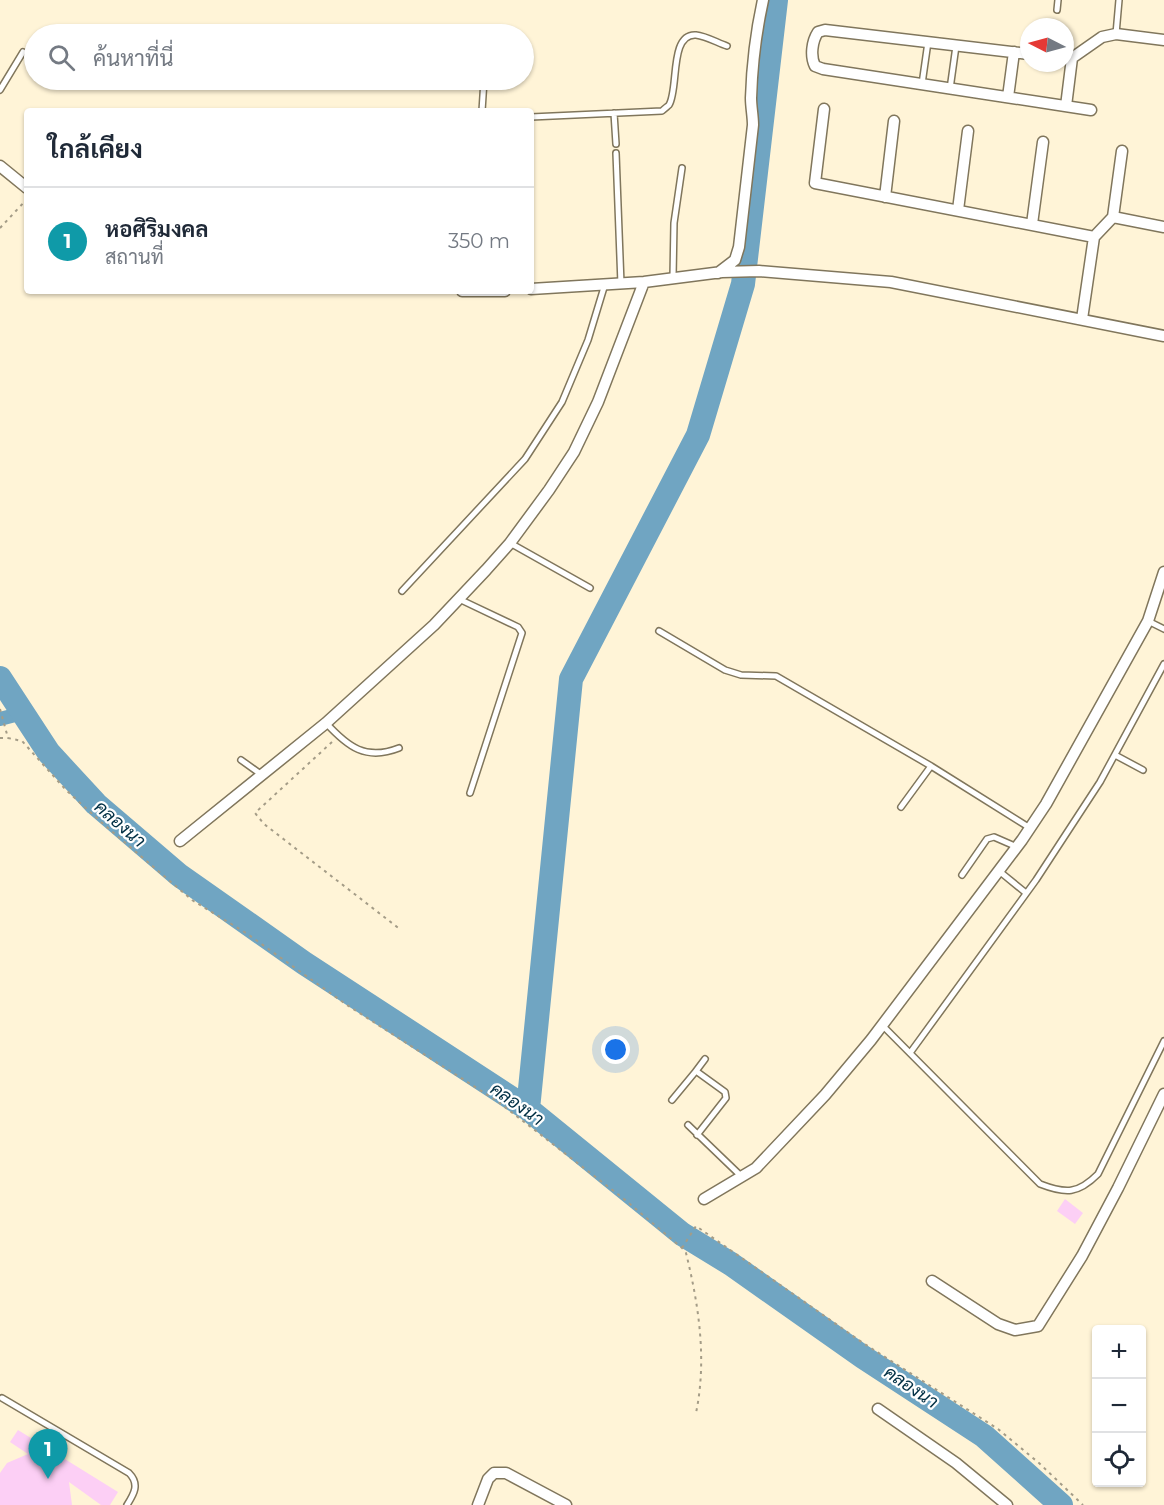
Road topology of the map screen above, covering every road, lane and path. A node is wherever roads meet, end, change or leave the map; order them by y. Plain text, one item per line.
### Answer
1 (763, 0) edge
2 (1058, 0) edge
3 (1119, 0) edge
4 (1057, 10) dead end
5 (1116, 34) junction
6 (1164, 40) edge
7 (928, 42) junction
8 (956, 45) junction
9 (727, 46) dead end
10 (23, 52) dead end
11 (1014, 52) junction
12 (1020, 53) edge
13 (1074, 54) edge
14 (1067, 72) edge
15 (922, 84) junction
16 (950, 88) junction
17 (0, 90) edge
18 (483, 90) edge
19 (1008, 97) junction
20 (1066, 106) junction
21 (482, 108) edge
22 (824, 109) dead end
23 (1091, 110) dead end
24 (614, 113) junction
25 (534, 117) edge
26 (894, 121) dead end
27 (968, 131) dead end
28 (1043, 142) dead end
29 (616, 144) dead end
30 (1122, 151) dead end
31 (616, 153) dead end
32 (0, 166) edge
33 (682, 168) dead end
34 (24, 186) edge
35 (885, 196) junction
36 (24, 202) edge
37 (958, 210) junction
38 (1113, 217) junction
39 (1032, 224) junction
40 (1164, 227) edge
41 (0, 228) edge
42 (1094, 237) junction
43 (720, 273) junction
44 (672, 279) junction
45 (644, 282) junction
46 (621, 284) junction
47 (605, 285) junction
48 (534, 289) edge
49 (1082, 320) junction
50 (1164, 336) edge
51 (510, 543) junction
52 (1164, 572) edge
53 (590, 588) dead end
54 (402, 591) dead end
55 (459, 599) junction
56 (1148, 621) junction
57 (1164, 629) edge
58 (659, 631) dead end
59 (1164, 664) edge
60 (0, 709) edge
61 (326, 723) junction
62 (338, 736) junction
63 (0, 738) edge
64 (8, 738) junction
65 (399, 748) dead end
66 (1115, 754) junction
67 (241, 760) dead end
68 (931, 766) junction
69 (1143, 770) dead end
70 (262, 775) junction
71 (470, 793) dead end
72 (902, 807) dead end
73 (1030, 828) junction
74 (180, 842) dead end
75 (1017, 847) junction
76 (999, 871) junction
77 (962, 875) dead end
78 (1026, 893) junction
79 (401, 930) dead end
80 (882, 1025) junction
81 (1164, 1041) edge
82 (910, 1053) junction
83 (705, 1059) dead end
84 (696, 1071) junction
85 (1164, 1094) edge
86 (672, 1100) dead end
87 (688, 1125) dead end
88 (697, 1135) junction
89 (742, 1178) junction
90 (704, 1199) dead end
91 (682, 1248) junction
92 (932, 1281) dead end
93 (1, 1399) edge
94 (878, 1409) dead end
95 (696, 1413) dead end
96 (127, 1505) edge
97 (478, 1505) edge
98 (566, 1505) edge
99 (1007, 1505) edge
100 (1083, 1505) edge

1 - 43 street
2 - 4 lane
3 - 5 lane
5 - 6 street
5 - 13 street
7 - 8 street
7 - 15 lane
7 - 15 street
8 - 11 street
8 - 16 lane
9 - 24 lane
10 - 17 lane
11 - 12 street
11 - 19 street
14 - 20 street
15 - 16 street
16 - 19 street
18 - 21 lane
19 - 20 street
20 - 23 street
22 - 35 street
24 - 25 lane
24 - 29 lane
26 - 35 street
27 - 37 street
28 - 39 street
30 - 38 street
31 - 46 lane
32 - 34 street
33 - 44 lane
35 - 37 street
36 - 41 path
37 - 39 street
38 - 40 street
38 - 42 street
39 - 42 street
42 - 49 street
43 - 44 street
43 - 49 street
44 - 45 street
45 - 46 street
45 - 51 street
46 - 47 street
47 - 48 street
47 - 54 lane
49 - 50 street
51 - 53 lane
51 - 55 street
52 - 56 street
55 - 61 street
55 - 71 lane
56 - 57 lane
56 - 73 street
58 - 68 lane
59 - 66 lane
60 - 64 path
61 - 62 lane
61 - 70 street
62 - 65 lane
62 - 79 path
63 - 64 path
64 - 91 path
66 - 69 lane
66 - 78 lane
67 - 70 lane
68 - 72 lane
68 - 73 lane
70 - 74 street
73 - 75 street
75 - 76 street
75 - 77 lane
76 - 78 lane
76 - 80 street
78 - 82 lane
80 - 82 lane
80 - 89 street
81 - 82 lane
83 - 84 lane
84 - 86 lane
84 - 88 lane
85 - 92 street
87 - 88 lane
88 - 89 lane
89 - 90 street
91 - 95 path
91 - 100 path
93 - 96 lane
94 - 99 street
97 - 98 street

